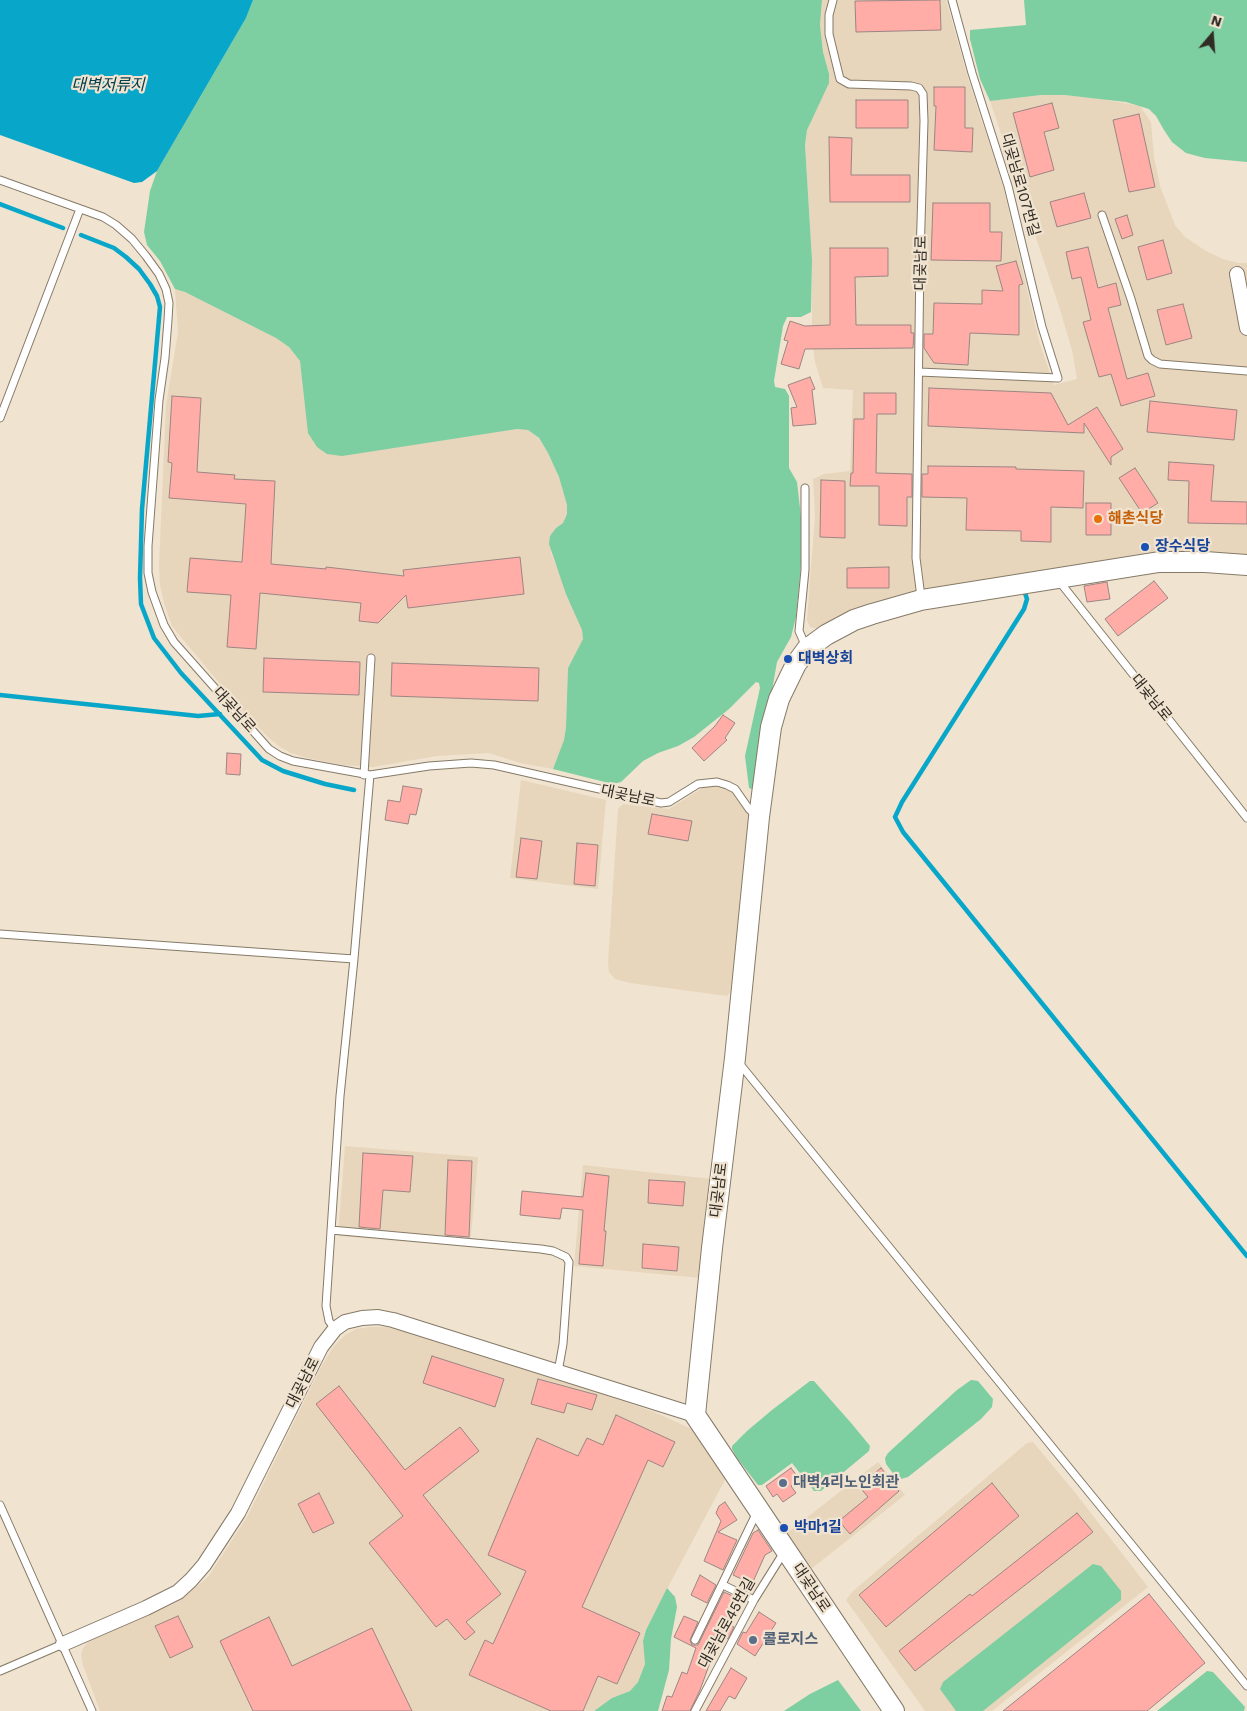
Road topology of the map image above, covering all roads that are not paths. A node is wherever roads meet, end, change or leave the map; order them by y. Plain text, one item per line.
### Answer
1 (833, 0) edge
2 (952, 0) edge
3 (0, 180) edge
4 (80, 209) junction
5 (1102, 215) dead end
6 (1237, 274) dead end
7 (1247, 328) edge
8 (1247, 371) edge
9 (919, 372) junction
10 (0, 418) edge
11 (805, 488) dead end
12 (1247, 565) edge
13 (1056, 577) junction
14 (921, 600) junction
15 (808, 649) junction
16 (371, 658) dead end
17 (367, 775) junction
18 (759, 817) junction
19 (1247, 818) edge
20 (0, 934) edge
21 (354, 959) junction
22 (735, 1058) junction
23 (332, 1230) junction
24 (334, 1329) junction
25 (558, 1372) junction
26 (695, 1415) junction
27 (0, 1505) edge
28 (758, 1509) junction
29 (786, 1550) junction
30 (723, 1585) junction
31 (754, 1600) junction
32 (695, 1640) dead end
33 (63, 1644) junction
34 (0, 1671) edge
35 (1247, 1686) edge
36 (92, 1711) edge
37 (695, 1711) edge
38 (894, 1711) edge

1 - 9 lane, 대곶남로
2 - 9 lane, 대곶남로107번길
3 - 4 lane, 대곶남로
4 - 10 lane
4 - 17 lane, 대곶남로
5 - 8 lane
6 - 7 street
9 - 14 lane, 대곶남로
11 - 15 lane
12 - 13 street, 대곶남로
13 - 14 street, 대곶남로
13 - 19 lane, 대곶남로
14 - 15 street, 대곶남로
15 - 18 street, 대곶남로
16 - 17 lane
17 - 18 lane, 대곶남로
17 - 21 lane
18 - 22 street, 대곶남로
20 - 21 lane
21 - 23 lane
22 - 26 street, 대곶남로
22 - 35 lane
23 - 24 lane
23 - 25 lane
24 - 25 street
24 - 33 street, 대곶남로
25 - 26 street
26 - 28 street, 대곶남로
27 - 33 lane
28 - 29 street, 대곶남로
28 - 30 lane
29 - 31 lane, 대곶남로45번길
29 - 38 street, 대곶남로
30 - 31 lane
30 - 32 lane
31 - 37 lane, 대곶남로45번길
33 - 34 lane, 대곶남로
33 - 36 lane

